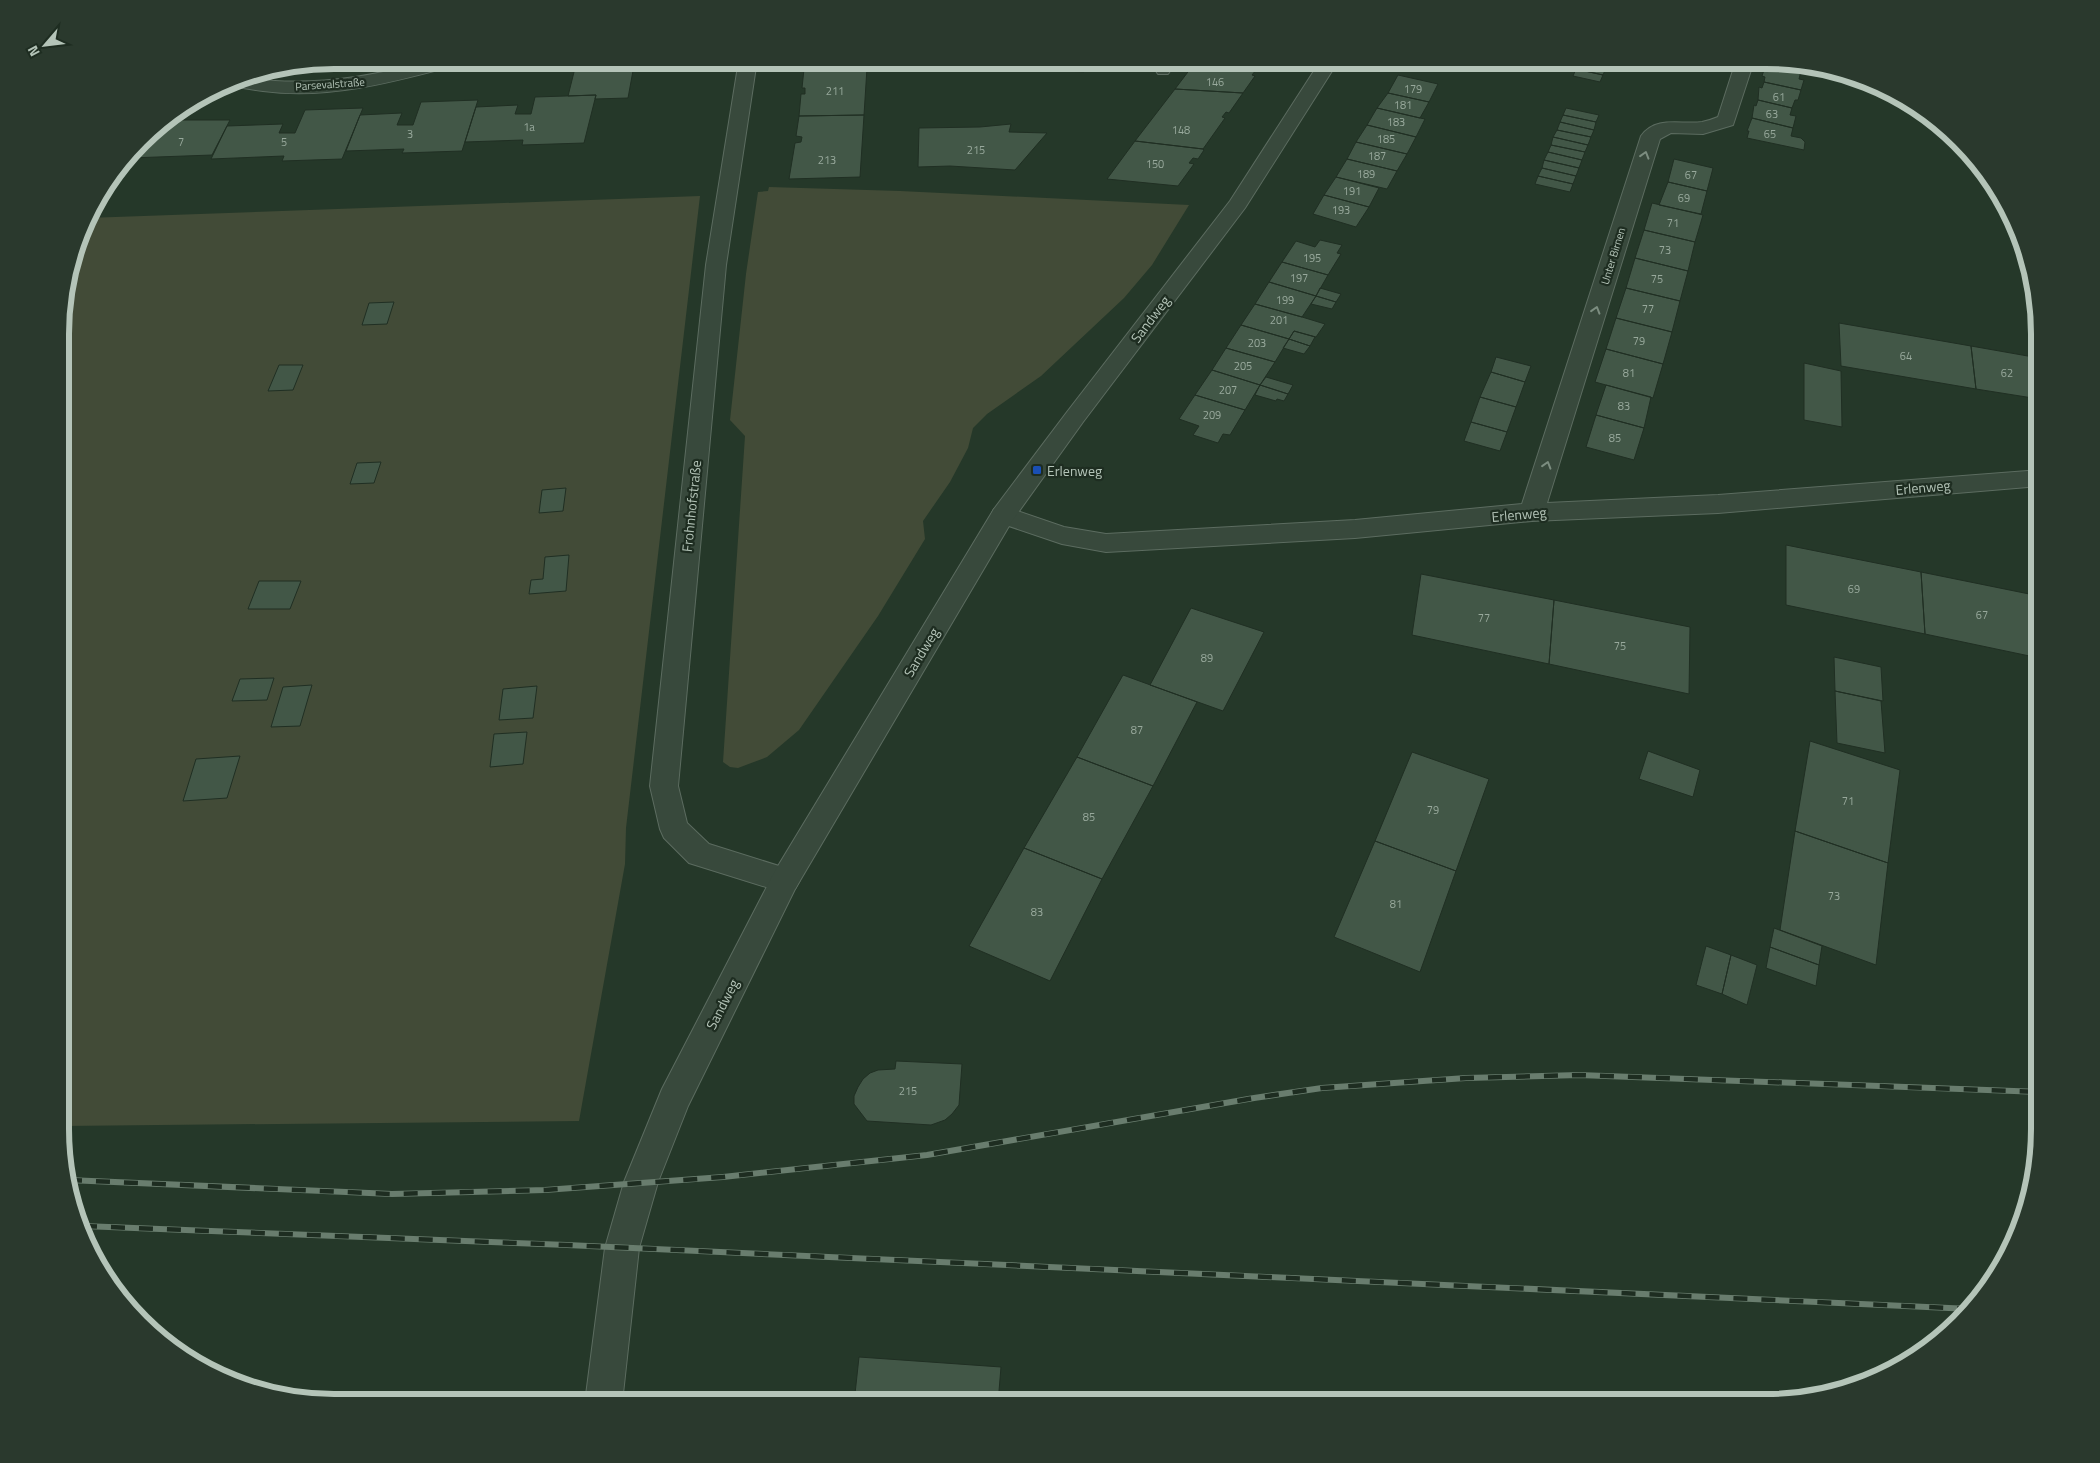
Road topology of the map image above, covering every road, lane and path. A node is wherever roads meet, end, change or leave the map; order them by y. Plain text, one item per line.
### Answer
1 (422, 69) edge
2 (747, 69) edge
3 (1324, 69) edge
4 (1742, 69) edge
5 (248, 83) edge
6 (2031, 479) edge
7 (1532, 512) junction
8 (1003, 515) junction
9 (785, 880) junction
10 (604, 1394) edge

1 - 5 street, Parsevalstraße
2 - 9 street, Frohnhofstraße
3 - 8 street, Sandweg
7 -> 4 street, Unter Birnen
6 - 7 street, Erlenweg
7 - 8 street, Erlenweg
8 - 9 street, Sandweg
9 - 10 street, Sandweg

